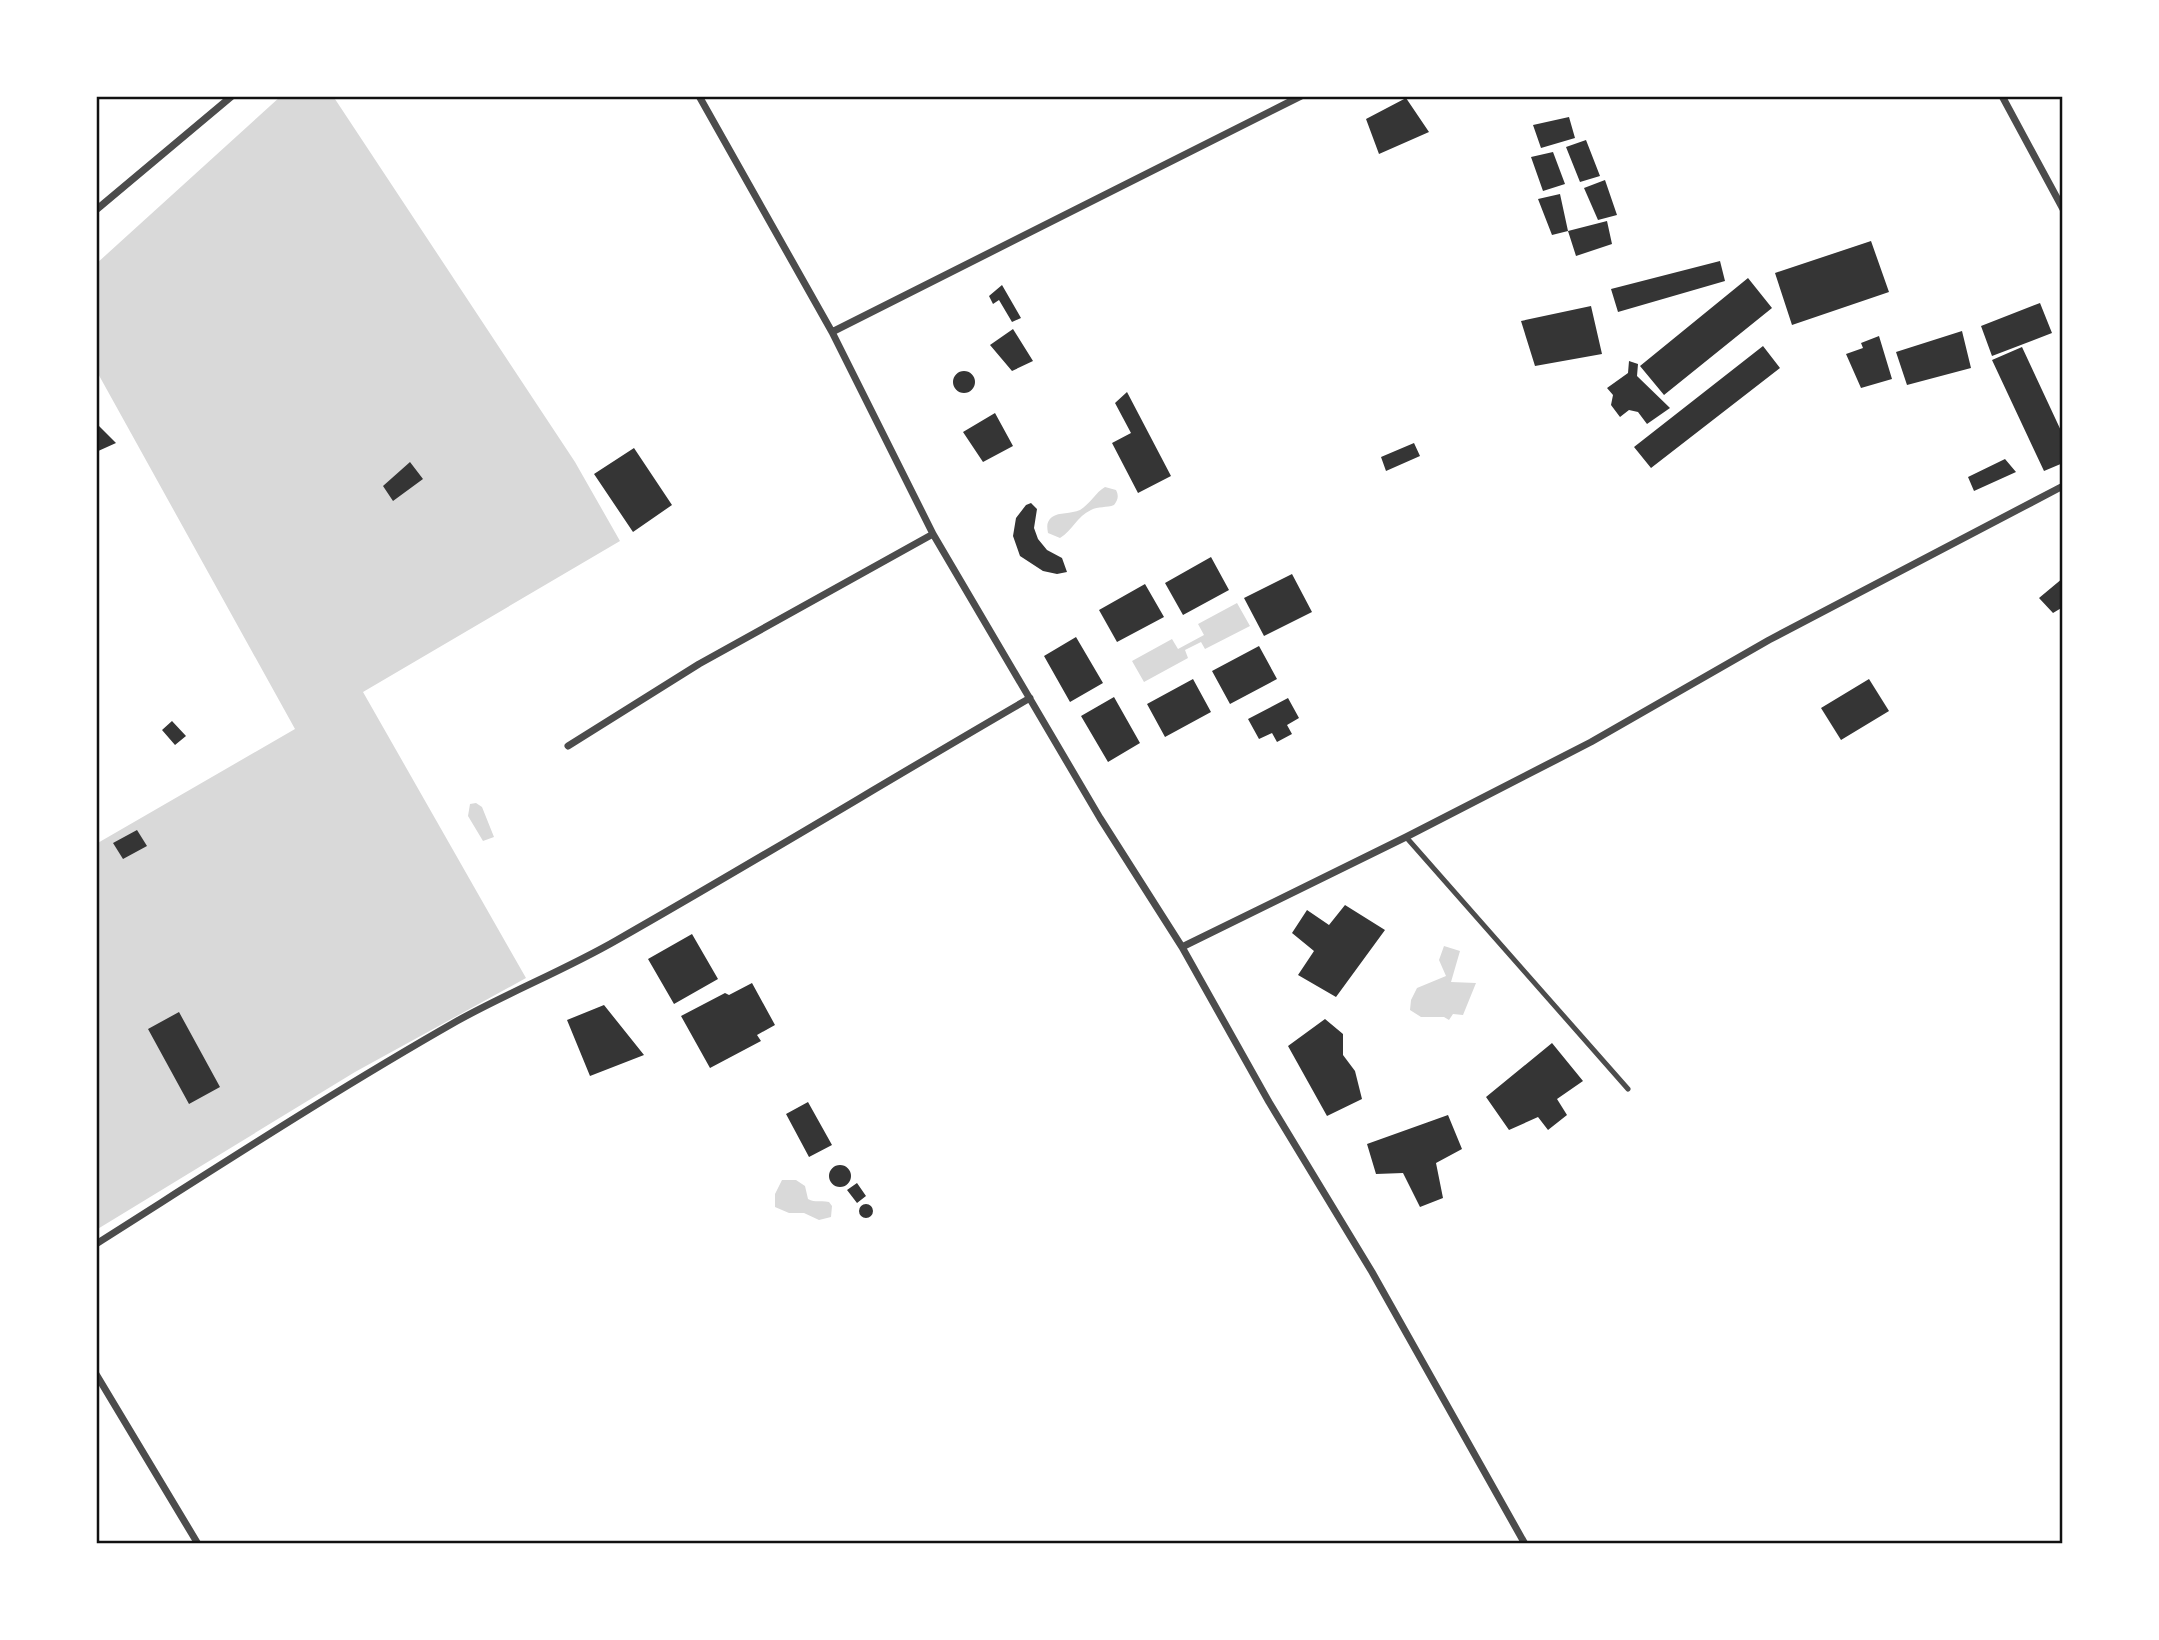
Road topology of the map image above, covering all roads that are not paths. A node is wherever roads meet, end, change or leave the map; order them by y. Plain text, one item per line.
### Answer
1 (232, 96) edge
2 (699, 96) edge
3 (1301, 96) edge
4 (2002, 96) edge
5 (2063, 209) edge
6 (96, 211) edge
7 (832, 332) junction
8 (2063, 486) edge
9 (933, 534) junction
10 (1030, 698) junction
11 (568, 746) dead end
12 (1406, 837) junction
13 (1182, 947) junction
14 (1628, 1089) dead end
15 (96, 1244) edge
16 (96, 1374) edge
17 (198, 1544) edge
18 (1525, 1544) edge

1 - 6 street
2 - 7 street
3 - 7 street
4 - 5 street
7 - 9 street
8 - 12 street
9 - 10 street
9 - 11 street
10 - 13 street
10 - 15 street
12 - 13 street
12 - 14 lane
13 - 18 street
16 - 17 street

